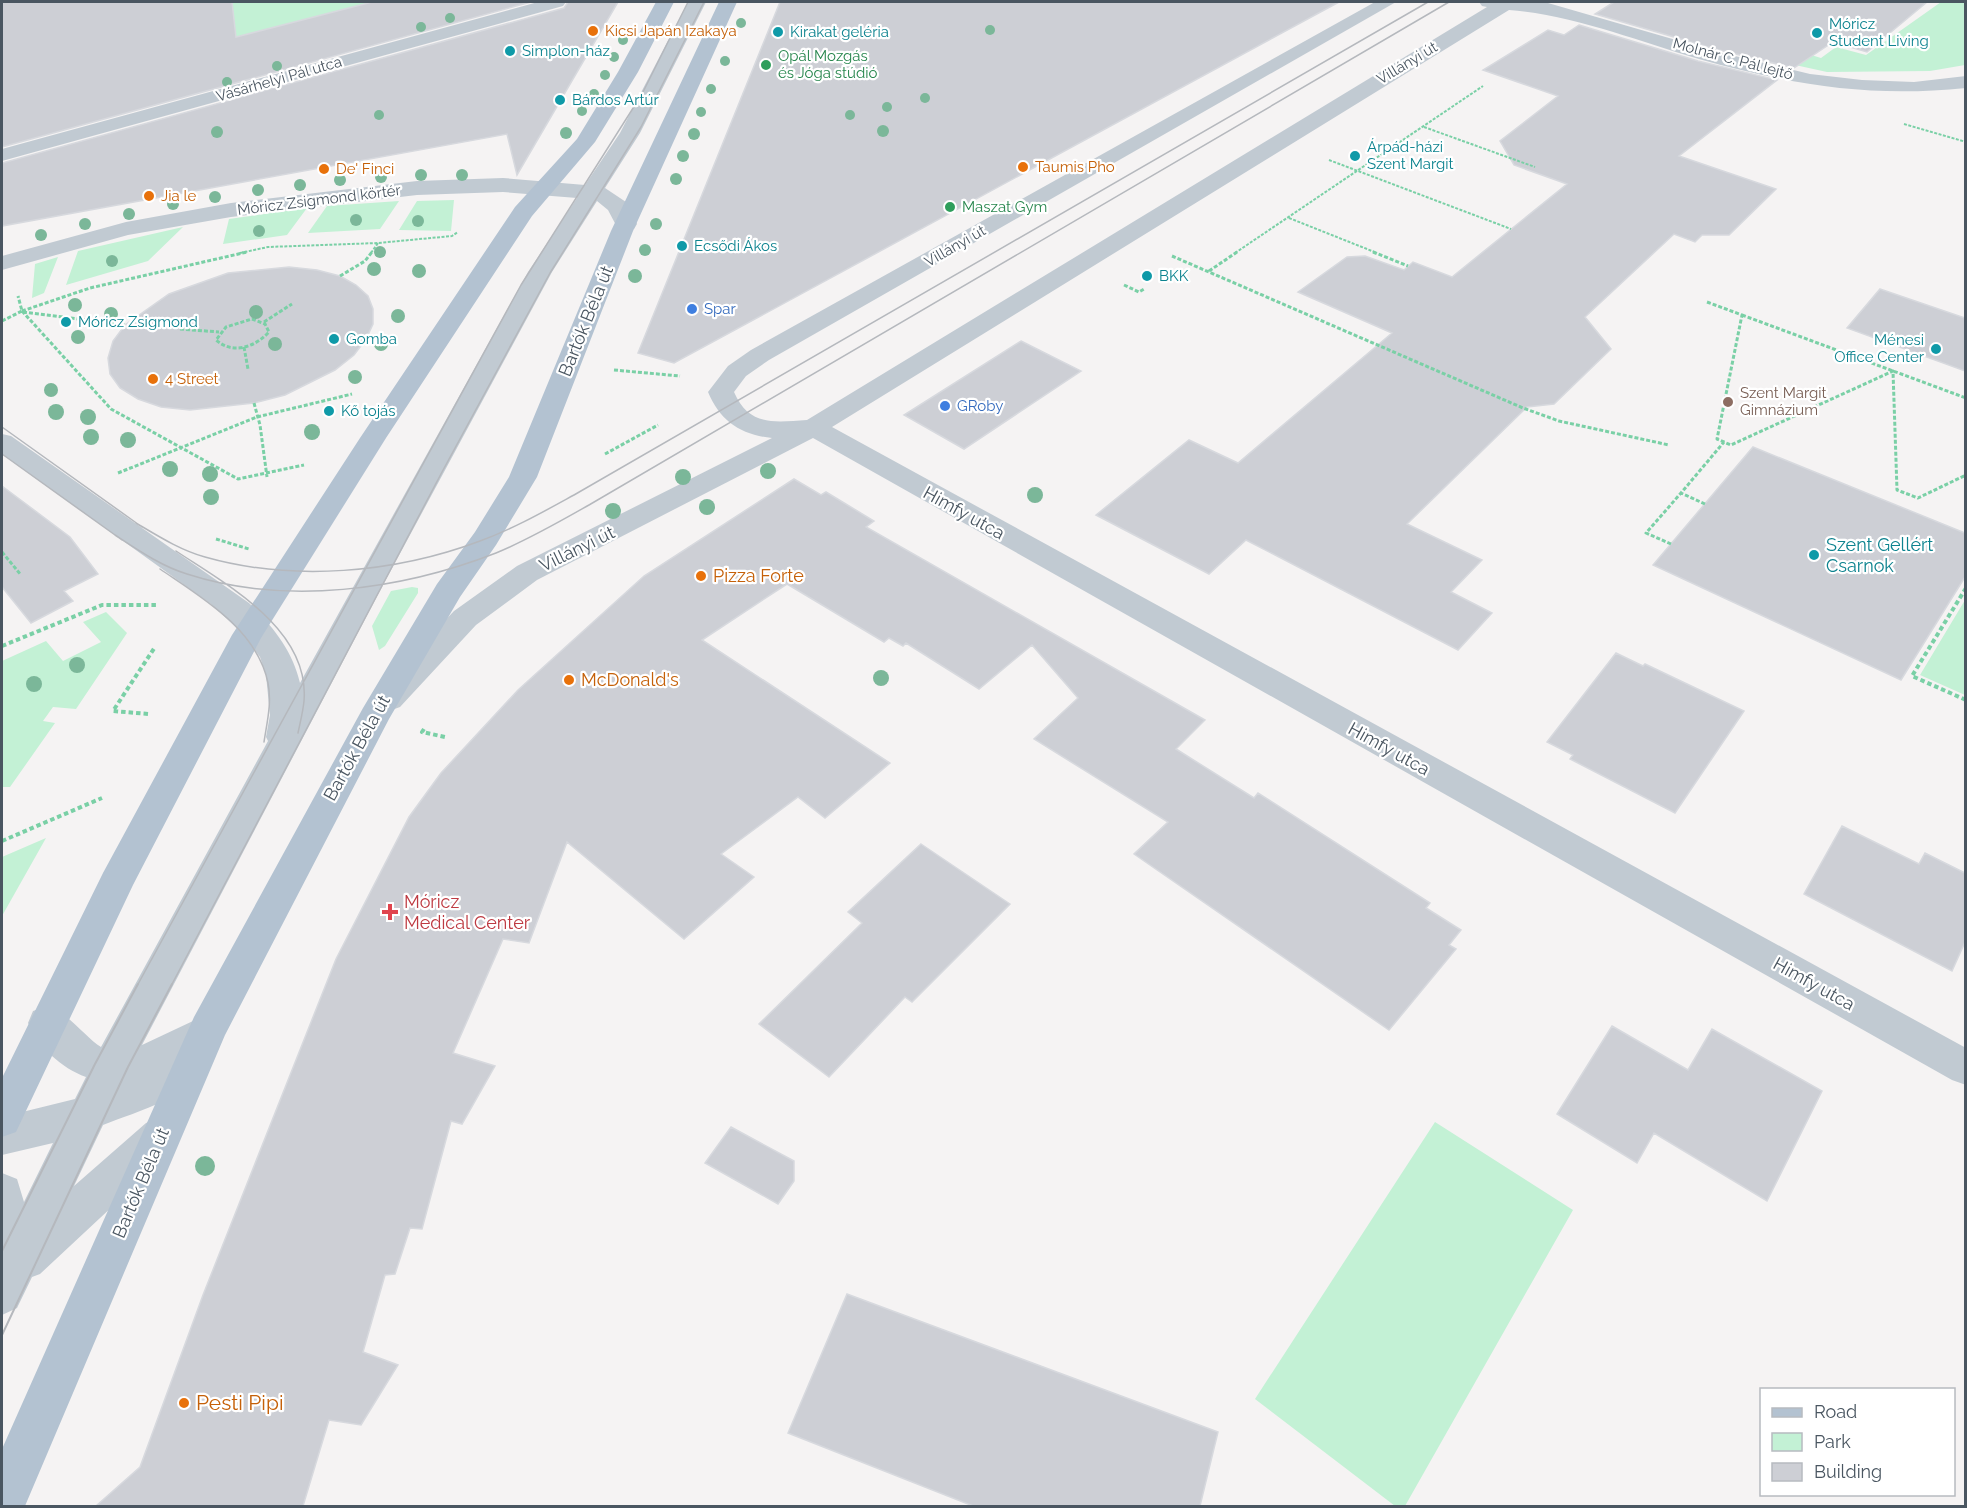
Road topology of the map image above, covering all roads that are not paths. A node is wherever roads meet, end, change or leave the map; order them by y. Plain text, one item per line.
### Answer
1 (557, 2) edge
2 (665, 2) edge
3 (697, 2) edge
4 (728, 2) edge
5 (1387, 2) edge
6 (1501, 3) edge
7 (1965, 82) edge
8 (2, 155) edge
9 (544, 187) junction
10 (591, 192) junction
11 (626, 224) junction
12 (2, 262) edge
13 (814, 427) junction
14 (2, 441) edge
15 (254, 624) junction
16 (374, 716) junction
17 (276, 759) junction
18 (47, 1023) junction
19 (201, 1044) junction
20 (110, 1068) junction
21 (1965, 1068) edge
22 (89, 1113) junction
23 (2, 1119) edge
24 (2, 1136) edge
25 (161, 1136) junction
26 (2, 1192) edge
27 (7, 1281) edge
28 (2, 1503) edge

1 - 8 street, Vásárhelyi Pál utca
2 - 9 main road
3 - 10 street
4 - 11 main road, Bartók Béla út
5 - 13 street, Villányi út
6 - 7 street, Molnár C. Pál lejtő
6 - 13 street, Villányi út
9 - 10 street, Móricz Zsigmond körtér
9 - 12 street, Móricz Zsigmond körtér
9 - 15 main road
10 - 11 street, Móricz Zsigmond körtér
10 - 17 street
11 - 16 main road, Bartók Béla út
13 - 16 street, Villányi út
13 - 21 street, Himfy utca
14 - 15 street
15 - 17 street
15 - 18 main road
16 - 19 main road, Bartók Béla út
17 - 20 street
18 - 20 street
18 - 23 main road
19 - 20 street
19 - 22 street
19 - 25 main road, Bartók Béla út
20 - 22 street
22 - 24 street
22 - 27 street
25 - 27 street
25 - 28 main road, Bartók Béla út
26 - 27 street

